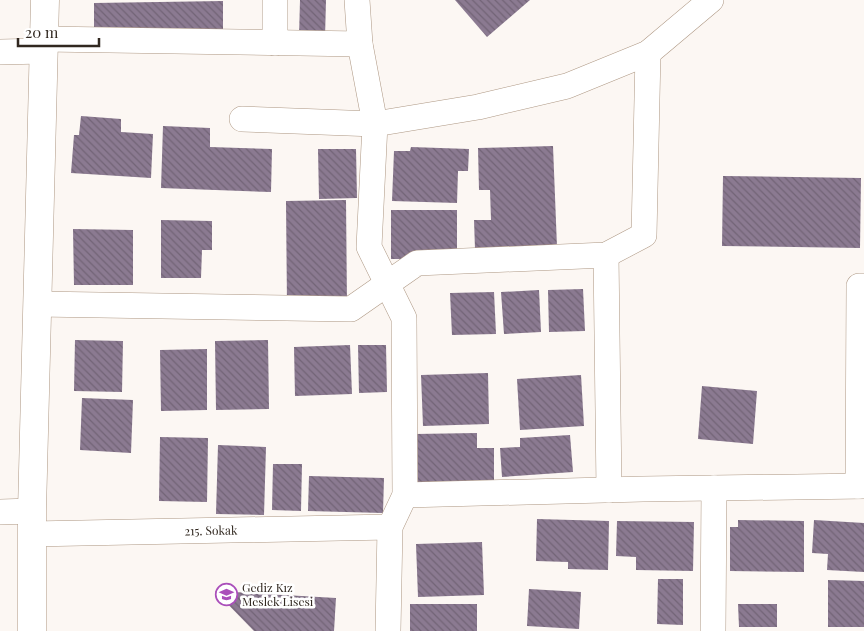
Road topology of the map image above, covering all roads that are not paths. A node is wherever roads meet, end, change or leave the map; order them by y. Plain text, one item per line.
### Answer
1 (45, 0) edge
2 (275, 0) edge
3 (357, 0) edge
4 (711, 0) edge
5 (275, 43) junction
6 (360, 44) junction
7 (44, 45) junction
8 (0, 52) edge
9 (648, 53) junction
10 (242, 119) dead end
11 (375, 124) junction
12 (606, 255) junction
13 (387, 284) junction
14 (864, 286) edge
15 (37, 304) junction
16 (861, 486) edge
17 (714, 488) junction
18 (609, 490) junction
19 (406, 495) junction
20 (0, 512) edge
21 (32, 522) junction
22 (390, 527) junction
23 (32, 631) edge
24 (388, 631) edge
25 (713, 631) edge

1 - 7 street
2 - 5 street
3 - 6 street
4 - 9 street
5 - 6 street
5 - 7 street
6 - 11 street
7 - 8 street
7 - 15 street
9 - 11 street
9 - 12 street
10 - 11 street
11 - 13 street
12 - 13 street
12 - 18 street
13 - 15 street
13 - 19 street
14 - 16 street
15 - 21 street
16 - 17 street
17 - 18 street
17 - 25 street
18 - 19 street
19 - 22 street
20 - 21 street, 215. Sokak
21 - 22 street, 215. Sokak
21 - 23 street
22 - 24 street

